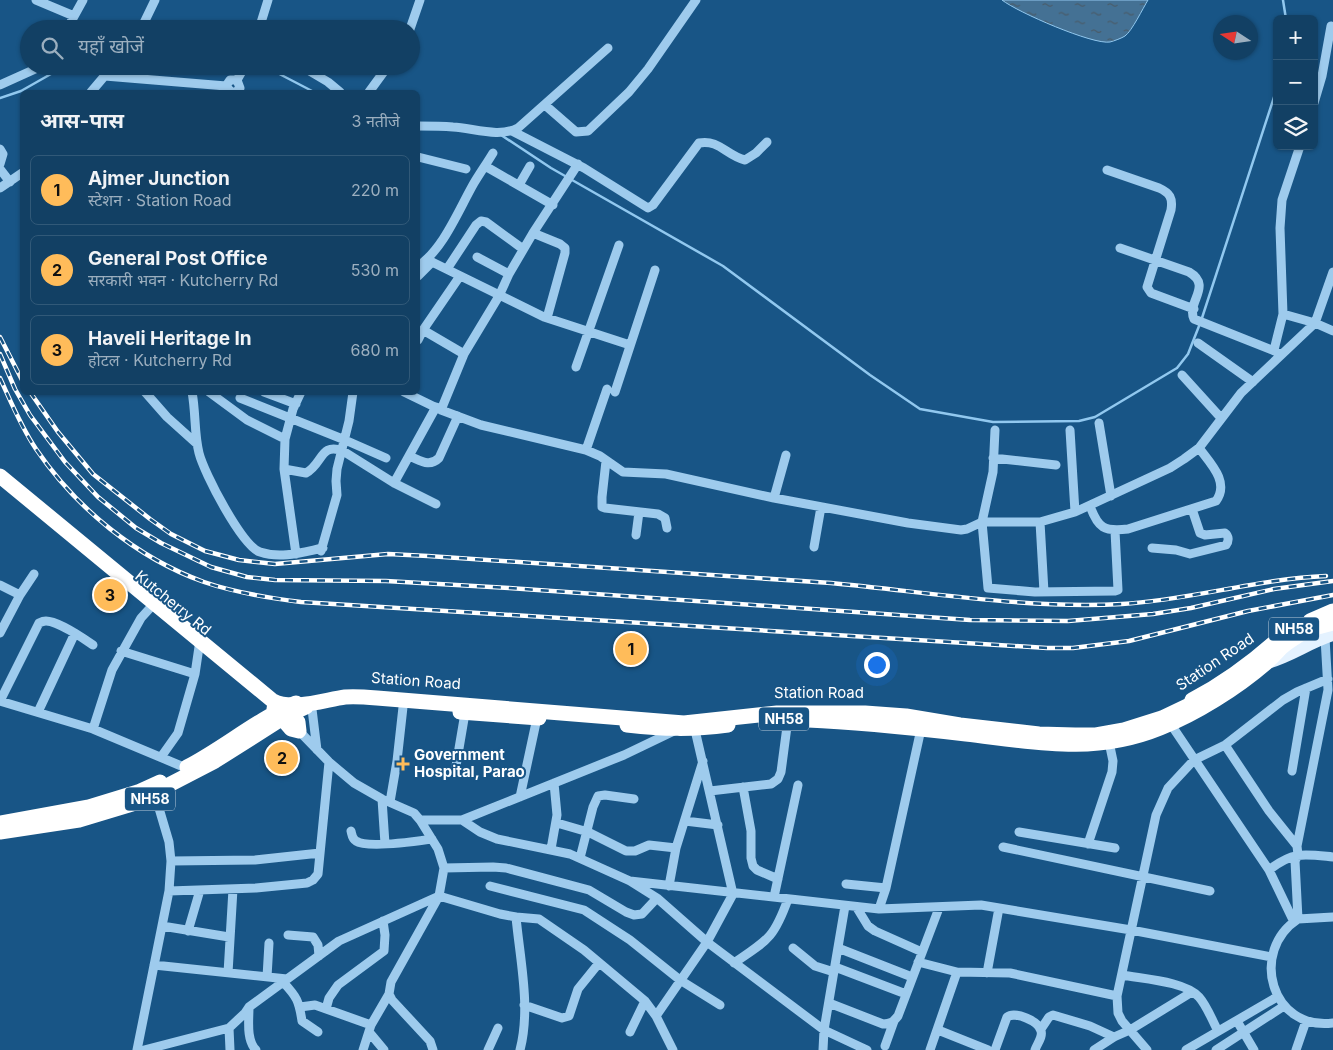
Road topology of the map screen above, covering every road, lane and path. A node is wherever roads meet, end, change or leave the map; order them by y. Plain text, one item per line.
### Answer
1 (36, 0) edge
2 (83, 0) edge
3 (155, 0) edge
4 (268, 0) edge
5 (420, 0) edge
6 (696, 0) edge
7 (74, 16) junction
8 (72, 20) edge
9 (145, 20) edge
10 (262, 20) edge
11 (413, 20) edge
12 (1331, 26) dead end
13 (608, 48) dead end
14 (22, 75) edge
15 (102, 75) edge
16 (106, 75) edge
17 (242, 75) edge
18 (316, 75) edge
19 (381, 75) edge
20 (103, 78) junction
21 (0, 85) edge
22 (237, 88) edge
23 (93, 90) edge
24 (228, 90) edge
25 (338, 90) edge
26 (370, 90) edge
27 (1318, 90) edge
28 (545, 105) junction
29 (420, 126) edge
30 (512, 131) junction
31 (767, 142) dead end
32 (0, 149) edge
33 (1299, 150) edge
34 (493, 153) dead end
35 (420, 158) edge
36 (0, 164) edge
37 (578, 164) junction
38 (485, 166) junction
39 (530, 166) dead end
40 (466, 169) dead end
41 (0, 170) edge
42 (1107, 170) dead end
43 (13, 177) edge
44 (520, 184) junction
45 (0, 188) edge
46 (553, 205) junction
47 (533, 233) junction
48 (619, 245) dead end
49 (1120, 248) dead end
50 (523, 249) junction
51 (477, 257) dead end
52 (1156, 259) junction
53 (430, 260) junction
54 (420, 265) edge
55 (447, 269) junction
56 (655, 270) dead end
57 (1333, 272) edge
58 (420, 273) edge
59 (509, 274) junction
60 (460, 276) junction
61 (499, 296) junction
62 (1194, 309) junction
63 (1283, 314) junction
64 (547, 318) junction
65 (1315, 323) junction
66 (423, 330) junction
67 (589, 332) junction
68 (1333, 332) edge
69 (420, 336) edge
70 (1198, 343) dead end
71 (630, 345) junction
72 (1278, 352) junction
73 (464, 354) junction
74 (576, 367) dead end
75 (1182, 376) dead end
76 (1253, 382) junction
77 (148, 395) edge
78 (192, 395) edge
79 (212, 395) edge
80 (272, 395) edge
81 (300, 395) edge
82 (352, 395) edge
83 (410, 395) edge
84 (240, 398) dead end
85 (296, 404) junction
86 (438, 409) junction
87 (458, 416) junction
88 (1221, 418) junction
89 (291, 419) junction
90 (1099, 423) dead end
91 (995, 430) dead end
92 (1070, 430) dead end
93 (285, 439) junction
94 (345, 440) junction
95 (197, 444) junction
96 (1198, 448) junction
97 (586, 450) junction
98 (343, 451) junction
99 (786, 455) dead end
100 (409, 456) junction
101 (386, 458) dead end
102 (993, 458) junction
103 (606, 461) junction
104 (1056, 464) dead end
105 (0, 469) edge
106 (284, 470) junction
107 (0, 476) edge
108 (394, 483) junction
109 (0, 485) edge
110 (1111, 496) junction
111 (774, 498) junction
112 (436, 504) dead end
113 (1090, 506) junction
114 (821, 507) junction
115 (1192, 509) junction
116 (639, 512) junction
117 (1075, 512) junction
118 (982, 522) junction
119 (1040, 522) junction
120 (667, 528) dead end
121 (1115, 531) junction
122 (636, 535) dead end
123 (814, 547) dead end
124 (1152, 548) dead end
125 (296, 554) junction
126 (34, 574) dead end
127 (0, 585) edge
128 (1044, 592) junction
129 (20, 595) junction
130 (151, 607) junction
131 (1333, 611) edge
132 (1333, 623) edge
133 (0, 633) edge
134 (75, 633) junction
135 (1329, 636) edge
136 (93, 644) dead end
137 (199, 647) junction
138 (122, 651) junction
139 (1264, 659) junction
140 (195, 674) junction
141 (1328, 679) junction
142 (1306, 688) junction
143 (1219, 690) junction
144 (1206, 698) junction
145 (0, 701) edge
146 (312, 703) junction
147 (403, 707) junction
148 (38, 712) junction
149 (465, 713) junction
150 (289, 716) junction
151 (537, 718) junction
152 (788, 719) junction
153 (93, 729) junction
154 (921, 729) junction
155 (1174, 729) dead end
156 (678, 730) junction
157 (695, 730) junction
158 (1109, 742) junction
159 (1225, 744) junction
160 (317, 750) junction
161 (161, 757) junction
162 (703, 760) junction
163 (1194, 760) junction
164 (329, 762) junction
165 (186, 768) junction
166 (1292, 771) dead end
167 (455, 772) dead end
168 (554, 783) junction
169 (798, 785) dead end
170 (743, 787) junction
171 (710, 791) junction
172 (153, 792) junction
173 (520, 797) junction
174 (634, 799) dead end
175 (386, 801) junction
176 (420, 820) junction
177 (462, 820) junction
178 (685, 821) junction
179 (557, 823) junction
180 (0, 825) edge
181 (718, 825) junction
182 (352, 831) dead end
183 (588, 832) junction
184 (1019, 832) dead end
185 (0, 834) edge
186 (432, 839) junction
187 (385, 844) junction
188 (1088, 844) junction
189 (1003, 847) dead end
190 (676, 848) junction
191 (1115, 848) dead end
192 (551, 849) junction
193 (1298, 851) junction
194 (320, 853) junction
195 (1333, 857) edge
196 (580, 858) junction
197 (170, 861) junction
198 (444, 868) junction
199 (1269, 870) junction
200 (1143, 878) junction
201 (778, 879) junction
202 (630, 881) junction
203 (846, 884) dead end
204 (490, 886) dead end
205 (669, 886) junction
206 (886, 888) junction
207 (233, 889) junction
208 (200, 890) junction
209 (169, 891) junction
210 (1210, 891) dead end
211 (733, 894) junction
212 (439, 896) junction
213 (774, 897) junction
214 (657, 898) junction
215 (788, 899) junction
216 (845, 906) junction
217 (857, 908) junction
218 (939, 908) junction
219 (999, 908) junction
220 (879, 909) junction
221 (1332, 913) edge
222 (516, 916) junction
223 (1296, 920) junction
224 (383, 921) junction
225 (162, 926) junction
226 (1131, 930) junction
227 (188, 931) junction
228 (288, 935) dead end
229 (229, 937) junction
230 (708, 942) junction
231 (269, 944) dead end
232 (793, 948) dead end
233 (838, 948) junction
234 (922, 952) junction
235 (319, 956) junction
236 (1272, 957) junction
237 (918, 962) junction
238 (599, 963) junction
239 (734, 963) junction
240 (154, 965) junction
241 (834, 970) junction
242 (958, 972) junction
243 (228, 973) junction
244 (986, 973) junction
245 (1122, 975) junction
246 (267, 977) junction
247 (912, 977) junction
248 (285, 980) junction
249 (680, 980) junction
250 (1192, 992) junction
251 (389, 994) junction
252 (906, 994) junction
253 (1117, 996) junction
254 (1277, 997) junction
255 (645, 1001) junction
256 (829, 1003) junction
257 (524, 1005) junction
258 (720, 1005) dead end
259 (1284, 1006) junction
260 (249, 1007) junction
261 (300, 1007) junction
262 (326, 1009) junction
263 (656, 1016) junction
264 (1236, 1021) junction
265 (1306, 1021) junction
266 (894, 1022) junction
267 (1333, 1023) edge
268 (229, 1028) junction
269 (370, 1028) junction
270 (498, 1028) dead end
271 (1041, 1029) junction
272 (824, 1030) junction
273 (938, 1030) junction
274 (1130, 1030) junction
275 (1218, 1031) junction
276 (318, 1032) dead end
277 (630, 1032) dead end
278 (1244, 1033) junction
279 (1114, 1037) junction
280 (885, 1046) dead end
281 (230, 1048) edge
282 (138, 1050) edge
283 (144, 1050) edge
284 (219, 1050) edge
285 (256, 1050) edge
286 (363, 1050) edge
287 (384, 1050) edge
288 (433, 1050) edge
289 (488, 1050) edge
290 (520, 1050) edge
291 (673, 1050) edge
292 (823, 1050) edge
293 (867, 1050) edge
294 (930, 1050) edge
295 (988, 1050) edge
296 (995, 1050) edge
297 (1035, 1050) edge
298 (1094, 1050) edge
299 (1147, 1050) edge
300 (1186, 1050) edge
301 (1216, 1050) edge
302 (1254, 1050) edge
303 (1296, 1050) edge

1 - 7 street
2 - 7 street
3 - 9 street
4 - 10 street
5 - 11 street
6 - 28 street
7 - 8 street
12 - 27 street
13 - 28 street
14 - 21 street
15 - 20 street
16 - 20 street
17 - 22 street
18 - 25 street
19 - 26 street
20 - 23 street
20 - 24 street
28 - 30 street
29 - 30 street
30 - 37 street
31 - 37 street
32 - 36 street
33 - 63 street
34 - 38 street
35 - 40 street
37 - 46 street
38 - 44 street
38 - 53 street
39 - 44 street
41 - 43 street
42 - 52 street
43 - 45 street
44 - 46 street
46 - 47 street
47 - 50 street
47 - 64 street
48 - 67 street
49 - 52 street
50 - 55 street
50 - 59 street
51 - 59 street
52 - 62 street
52 - 62 street
53 - 54 street
53 - 55 street
53 - 58 street
55 - 60 street
56 - 71 street
57 - 65 street
59 - 61 street
60 - 61 street
60 - 66 street
61 - 64 street
61 - 73 street
62 - 72 street
63 - 65 street
63 - 72 street
64 - 67 street
65 - 68 street
65 - 72 street
66 - 69 street
66 - 73 street
67 - 71 street
67 - 74 street
70 - 76 street
71 - 97 street
72 - 76 street
73 - 86 street
75 - 88 street
76 - 88 street
77 - 95 street
78 - 95 street
79 - 93 street
80 - 85 street
81 - 85 street
82 - 94 street
83 - 86 street
84 - 89 street
85 - 89 street
86 - 87 street
86 - 100 street
87 - 97 street
87 - 100 street
88 - 96 street
89 - 93 street
89 - 94 street
90 - 110 street
91 - 102 street
92 - 117 street
93 - 106 street
94 - 98 street
94 - 101 street
95 - 125 street
96 - 110 street
96 - 115 street
97 - 103 street
98 - 106 street
98 - 108 street
98 - 125 street
99 - 111 street
100 - 108 street
102 - 104 street
102 - 118 street
103 - 111 street
103 - 116 street
105 - 150 highway
106 - 125 street
107 - 150 highway, bridge
108 - 112 street
109 - 130 highway, Kutcherry Rd
110 - 113 street
111 - 114 street
113 - 117 street
113 - 121 street
114 - 118 street
114 - 123 street
115 - 121 street
115 - 124 street
116 - 120 street
116 - 122 street
117 - 119 street
118 - 119 street
118 - 128 street
119 - 128 street
121 - 128 street
126 - 129 street
127 - 129 street
129 - 133 street
130 - 137 highway, Kutcherry Rd
130 - 138 street
131 - 139 highway, Station Road / NH58
132 - 139 highway, NH58
134 - 136 street
134 - 145 street
134 - 148 street
135 - 139 main road, Station Road
135 - 141 street
137 - 140 street
137 - 150 highway, Kutcherry Rd
138 - 140 street
138 - 153 street
139 - 143 highway, Station Road / NH58
140 - 161 street
141 - 142 street
141 - 193 street
142 - 159 street
142 - 166 street
143 - 144 highway
143 - 146 highway, Station Road / NH58
143 - 158 highway, Station Road / NH58
144 - 150 highway, bridge
144 - 185 highway, bridge
145 - 148 street
146 - 147 highway, Station Road / NH58
146 - 150 highway, Station Road / NH58
146 - 160 street
147 - 149 highway, Station Road / NH58
147 - 175 street
148 - 153 street
149 - 151 highway, Station Road / NH58
149 - 167 street
150 - 160 street
150 - 165 highway, NH58
150 - 172 highway, NH58
150 - 180 highway, bridge
151 - 156 highway, Station Road / NH58
151 - 173 street
152 - 154 highway, Station Road / NH58
152 - 157 highway, Station Road / NH58
152 - 170 street
153 - 161 street
154 - 158 highway, Station Road / NH58
154 - 206 street
155 - 163 street
156 - 157 highway, Station Road / NH58
156 - 168 street
157 - 162 street
158 - 188 street
159 - 163 street
159 - 193 street
160 - 164 street
161 - 165 street
162 - 171 street
162 - 178 street
163 - 199 street
163 - 200 street
164 - 175 street
164 - 194 street
165 - 172 highway, NH58
168 - 173 street
168 - 179 street
169 - 201 street
170 - 171 street
170 - 201 street
171 - 181 street
172 - 180 highway, NH58
172 - 185 highway, NH58
172 - 197 street
173 - 177 street
174 - 183 street
175 - 176 street
175 - 187 street
176 - 177 street
176 - 186 street
177 - 192 street
178 - 181 street
178 - 190 street
179 - 183 street
179 - 192 street
181 - 211 street
182 - 187 street
183 - 190 street
183 - 196 street
184 - 188 street
186 - 187 street
186 - 198 street
188 - 191 street
189 - 200 street
190 - 205 street
192 - 196 street
193 - 195 street
193 - 199 street
193 - 223 street
194 - 197 street
194 - 207 street
196 - 202 street
197 - 209 street
198 - 212 street
198 - 214 street
199 - 223 street
200 - 210 street
200 - 226 street
201 - 213 street
202 - 205 street
202 - 214 street
203 - 206 street
204 - 249 street
205 - 211 street
206 - 220 street
207 - 208 street
207 - 229 street
208 - 209 street
208 - 227 street
209 - 225 street
211 - 213 street
211 - 230 street
212 - 222 street
212 - 224 street
212 - 251 street
213 - 215 street
214 - 230 street
215 - 216 street
215 - 239 street
216 - 217 street
216 - 233 street
217 - 220 street
217 - 234 street
218 - 219 street
218 - 220 street
218 - 234 street
219 - 226 street
219 - 244 street
221 - 223 street
222 - 238 street
222 - 257 street
223 - 236 street
224 - 235 street
224 - 262 street
225 - 227 street
225 - 240 street
226 - 236 street
226 - 245 street
227 - 229 street
228 - 235 street
229 - 243 street
230 - 239 street
230 - 249 street
231 - 246 street
232 - 241 street
233 - 241 street
233 - 247 street
234 - 237 street
235 - 248 street
236 - 254 street
237 - 242 street
237 - 247 street
238 - 255 street
238 - 257 street
239 - 272 street
240 - 243 street
240 - 282 street
241 - 252 street
241 - 256 street
242 - 244 street
242 - 273 street
243 - 246 street
244 - 253 street
245 - 250 street
245 - 253 street
246 - 248 street
247 - 252 street
248 - 260 street
248 - 261 street
249 - 258 street
249 - 263 street
250 - 274 street
250 - 275 street
251 - 269 street
251 - 288 street
252 - 266 street
253 - 274 street
254 - 259 street
254 - 264 street
255 - 263 street
255 - 277 street
256 - 266 street
256 - 272 street
257 - 290 street
259 - 265 street
259 - 278 street
260 - 268 street
260 - 285 street
261 - 262 street
261 - 276 street
262 - 269 street
263 - 291 street
264 - 275 street
264 - 278 street
265 - 267 street
265 - 303 street
266 - 280 street
268 - 281 street
268 - 283 street
269 - 286 street
269 - 287 street
270 - 289 street
271 - 279 street
271 - 296 street
271 - 297 street
272 - 292 street
272 - 293 street
273 - 294 street
273 - 295 street
274 - 279 street
274 - 299 street
275 - 300 street
278 - 301 street
278 - 302 street
279 - 298 street
281 - 284 street

